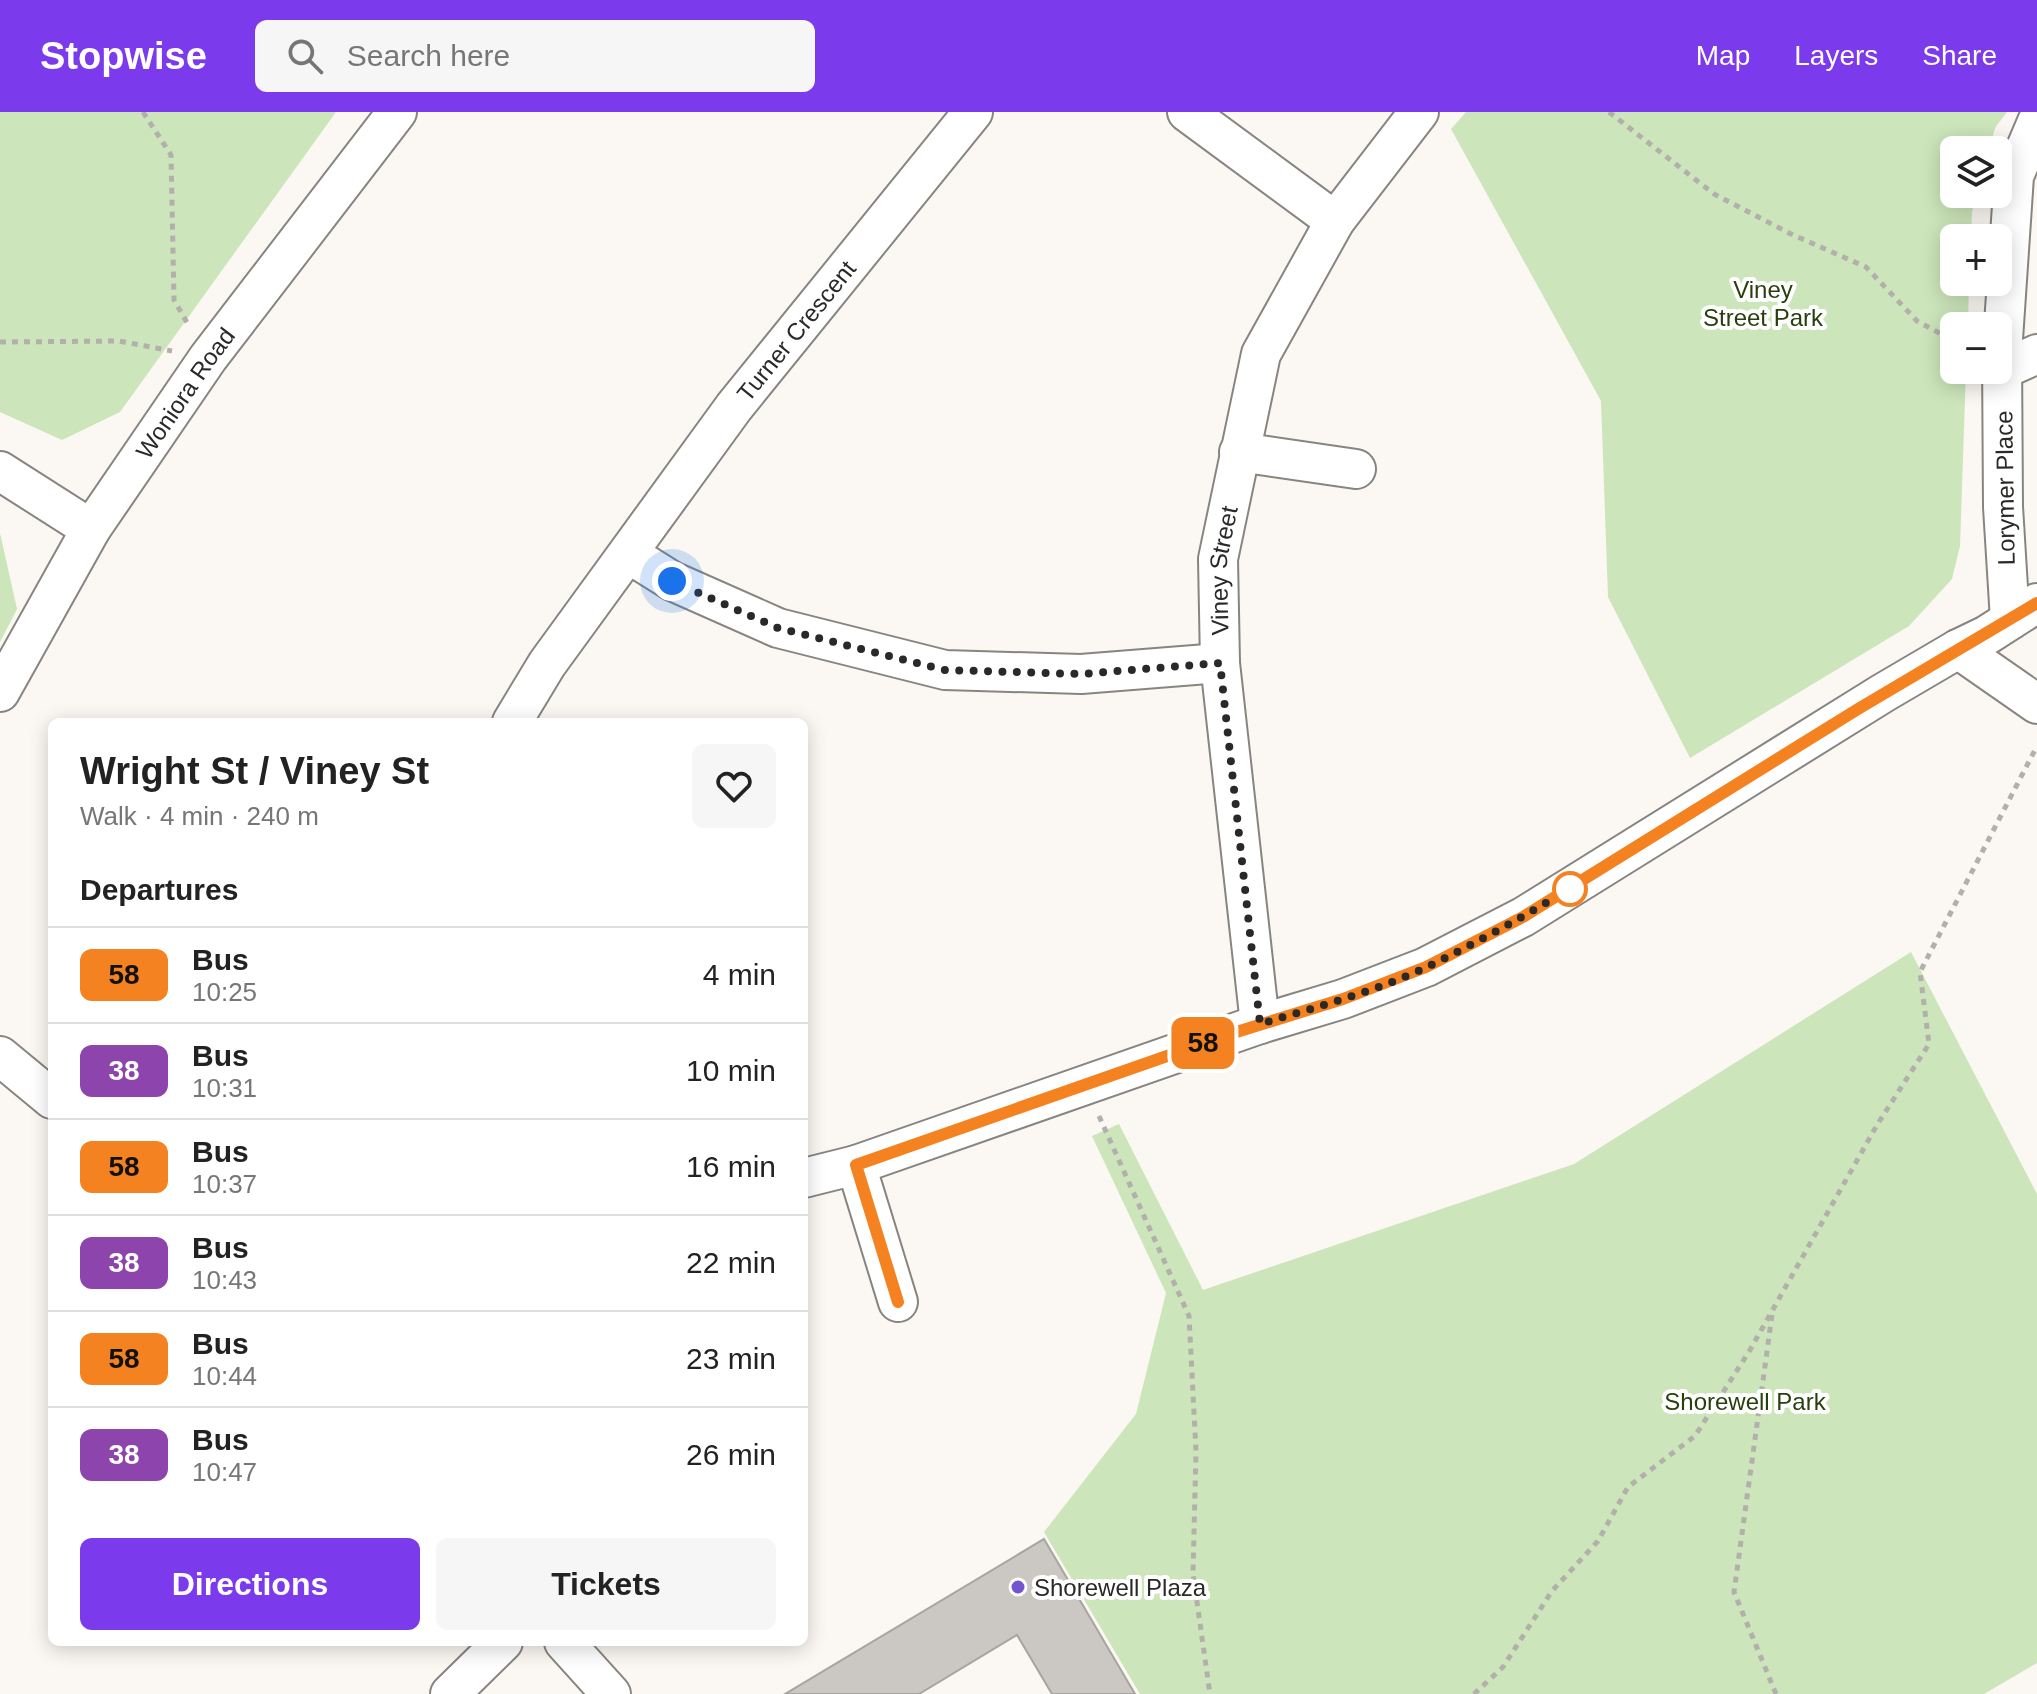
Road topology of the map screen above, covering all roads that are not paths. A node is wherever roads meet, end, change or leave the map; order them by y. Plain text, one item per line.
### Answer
1 (397, 112) edge
2 (973, 112) edge
3 (1187, 112) edge
4 (1419, 112) edge
5 (2037, 122) edge
6 (1335, 221) junction
7 (2006, 312) edge
8 (2037, 354) edge
9 (2012, 365) edge
10 (2002, 384) edge
11 (1239, 452) junction
12 (1356, 469) dead end
13 (0, 471) edge
14 (91, 529) junction
15 (629, 554) junction
16 (2023, 612) edge
17 (1958, 649) junction
18 (1220, 663) junction
19 (0, 692) edge
20 (2037, 704) edge
21 (514, 718) edge
22 (1260, 1024) junction
23 (0, 1056) edge
24 (48, 1096) edge
25 (856, 1165) junction
26 (808, 1177) edge
27 (898, 1302) dead end
28 (499, 1646) edge
29 (568, 1646) edge
30 (450, 1694) edge
31 (611, 1694) edge

1 - 14 street, Woniora Road
2 - 15 street, Turner Crescent
3 - 6 street
4 - 6 street, Viney Street
5 - 7 street, Lorymer Place
6 - 11 street, Viney Street
8 - 9 street
10 - 16 street, Lorymer Place
11 - 12 street
11 - 18 street, Viney Street
13 - 14 street
14 - 19 street, Woniora Road
15 - 18 street
15 - 21 street, Turner Crescent
16 - 17 street
17 - 20 street
17 - 22 street
18 - 22 street, Viney Street
22 - 25 street
23 - 24 street
25 - 26 street
25 - 27 street
28 - 30 street
29 - 31 street

